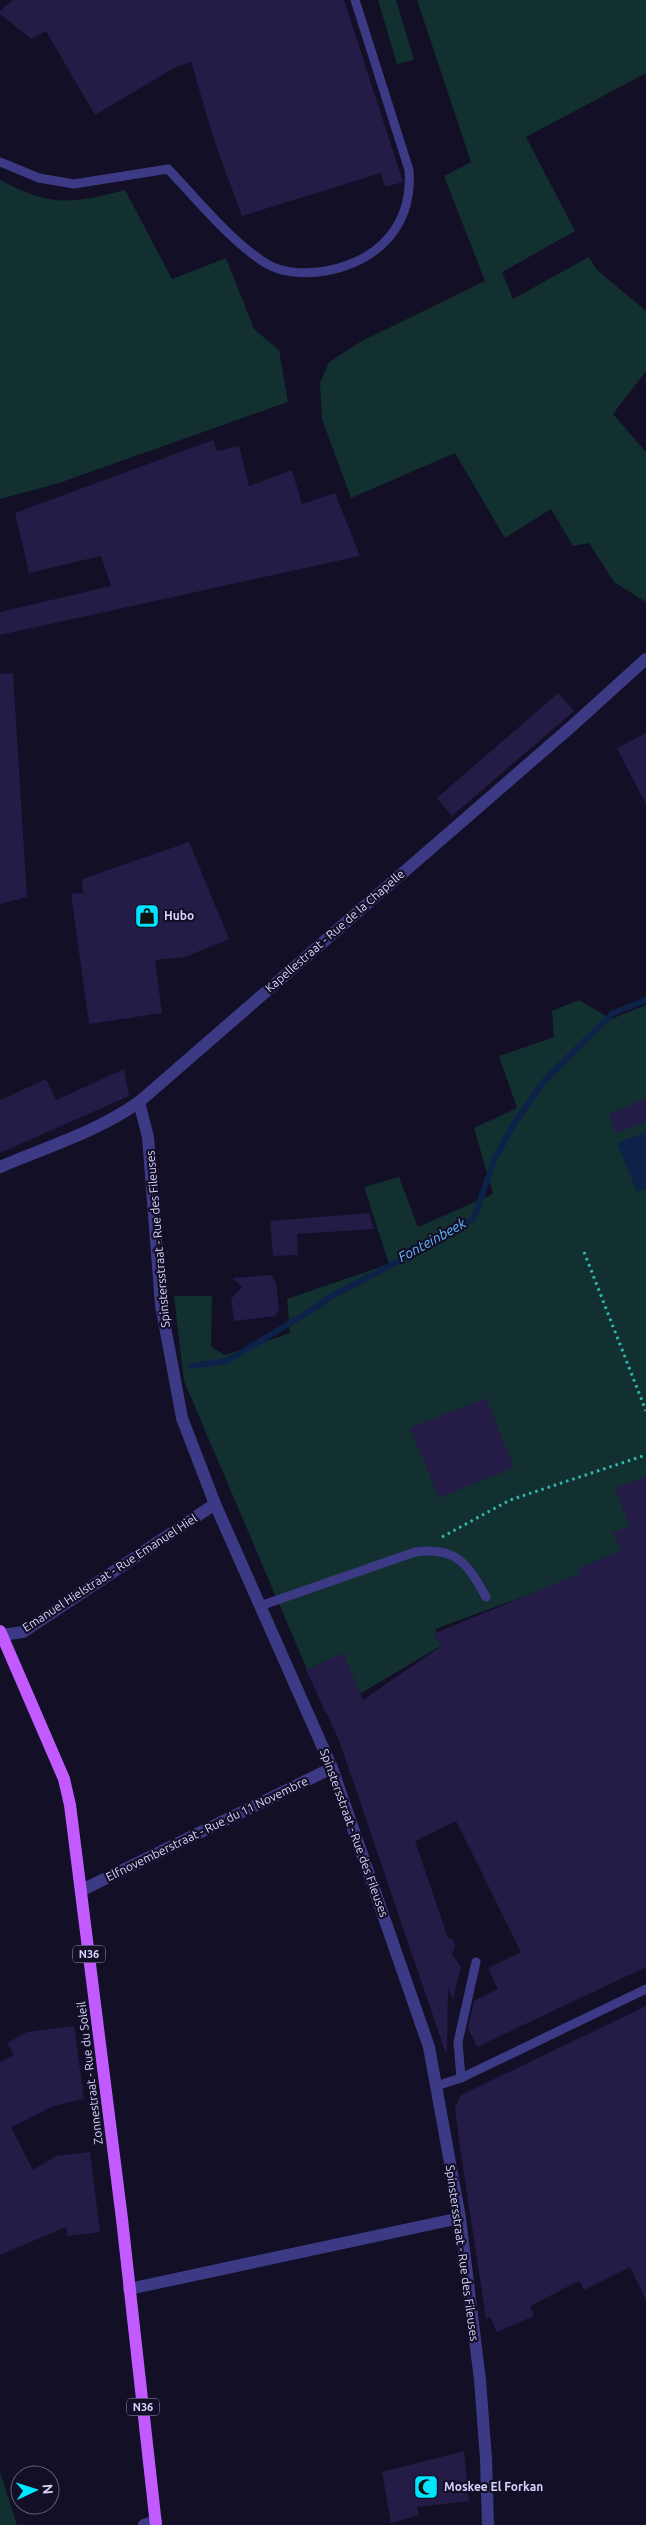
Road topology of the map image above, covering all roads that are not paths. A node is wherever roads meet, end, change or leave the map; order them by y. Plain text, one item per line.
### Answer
1 (355, 0) edge
2 (0, 162) edge
3 (646, 659) edge
4 (139, 1102) junction
5 (0, 1167) edge
6 (215, 1504) junction
7 (486, 1597) dead end
8 (260, 1606) junction
9 (1, 1633) edge
10 (332, 1768) junction
11 (82, 1890) junction
12 (476, 1962) dead end
13 (646, 1989) edge
14 (461, 2078) junction
15 (436, 2086) junction
16 (460, 2218) junction
17 (129, 2289) junction
18 (156, 2523) edge
19 (144, 2525) edge
20 (488, 2525) edge

1 - 2 lane
3 - 4 street, Kapellestraat - Rue de la Chapelle
4 - 5 street, Kapellestraat - Rue de la Chapelle
4 - 6 street, Spinstersstraat - Rue des Fileuses
6 - 8 street, Spinstersstraat - Rue des Fileuses
6 - 9 street, Emanuel Hielstraat - Rue Emanuel Hiel
7 - 8 lane
8 - 10 street, Spinstersstraat - Rue des Fileuses
9 - 11 main road, Zonnestraat - Rue du Soleil / N36
10 - 11 street, Elfnovemberstraat - Rue du 11 Novembre
10 - 15 street, Spinstersstraat - Rue des Fileuses
11 - 17 main road, Zonnestraat - Rue du Soleil / N36
12 - 14 lane
13 - 14 lane
14 - 15 lane
15 - 16 street, Spinstersstraat - Rue des Fileuses
16 - 17 street
16 - 20 street, Spinstersstraat - Rue des Fileuses
17 - 18 main road, Zonnestraat - Rue du Soleil / N36
18 - 19 street

